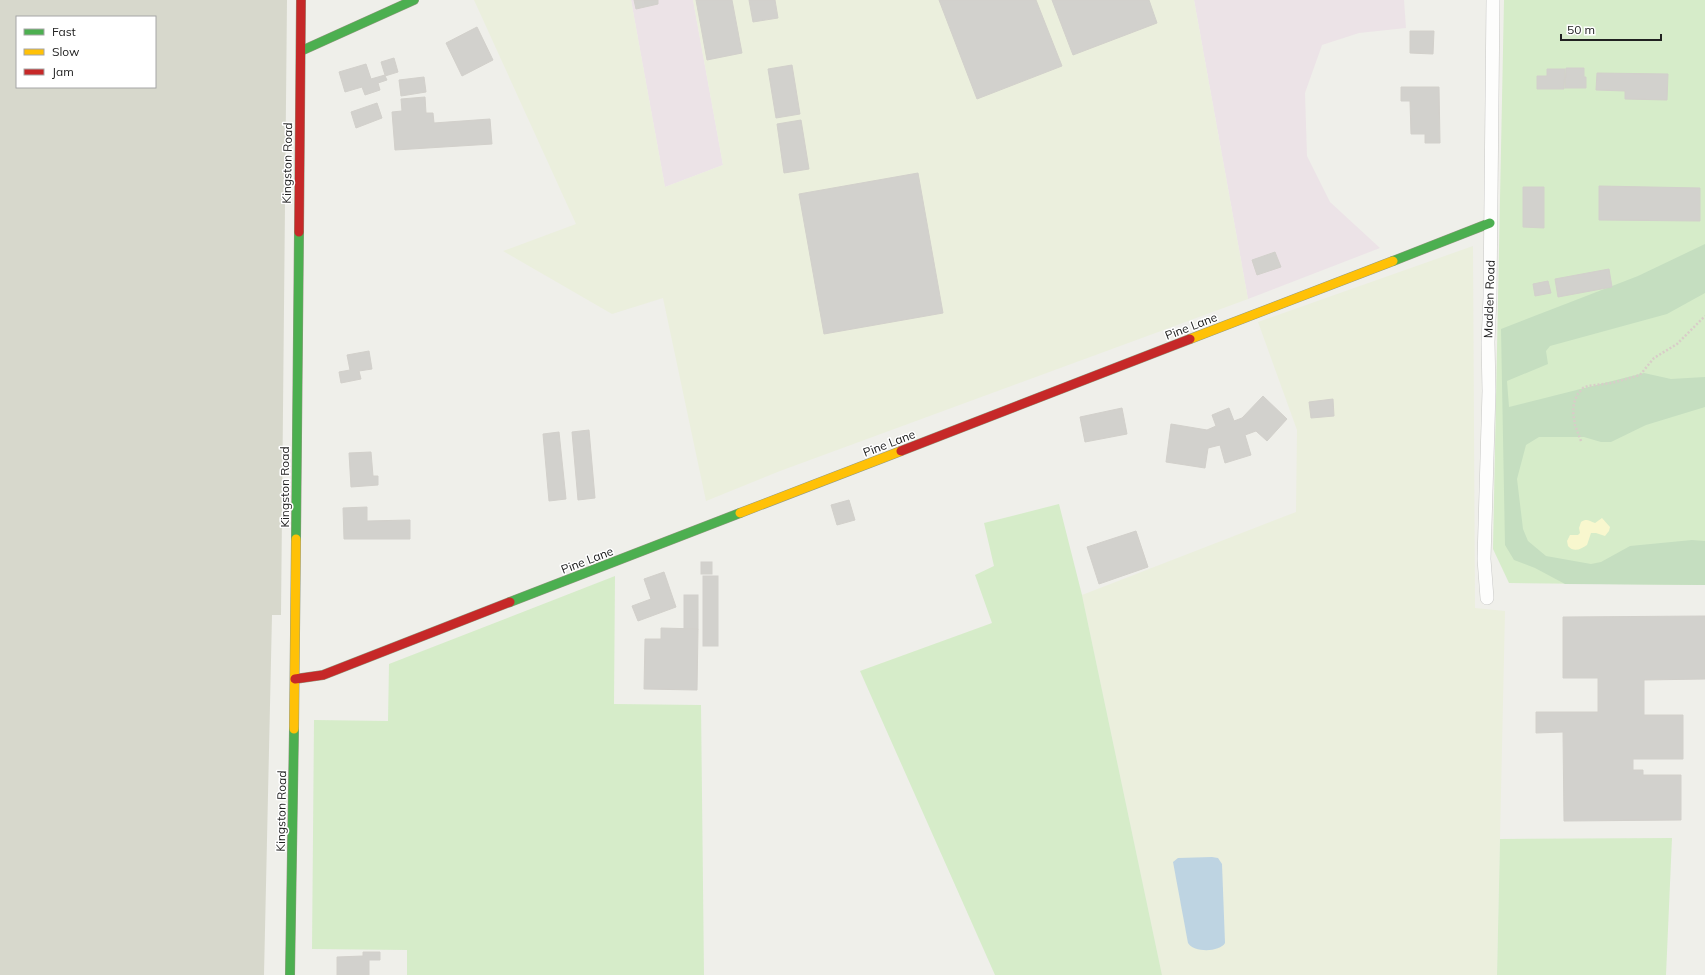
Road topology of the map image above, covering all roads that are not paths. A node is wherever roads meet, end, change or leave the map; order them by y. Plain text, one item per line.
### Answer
1 (301, 0) edge
2 (414, 0) edge
3 (1493, 0) edge
4 (301, 51) junction
5 (1490, 223) junction
6 (1487, 598) dead end
7 (295, 679) junction
8 (290, 975) edge

1 - 4 street, Kingston Road
2 - 4 street
3 - 5 street, Madden Road
4 - 7 street, Kingston Road
5 - 6 street, Madden Road
5 - 7 street, Pine Lane
7 - 8 street, Kingston Road

